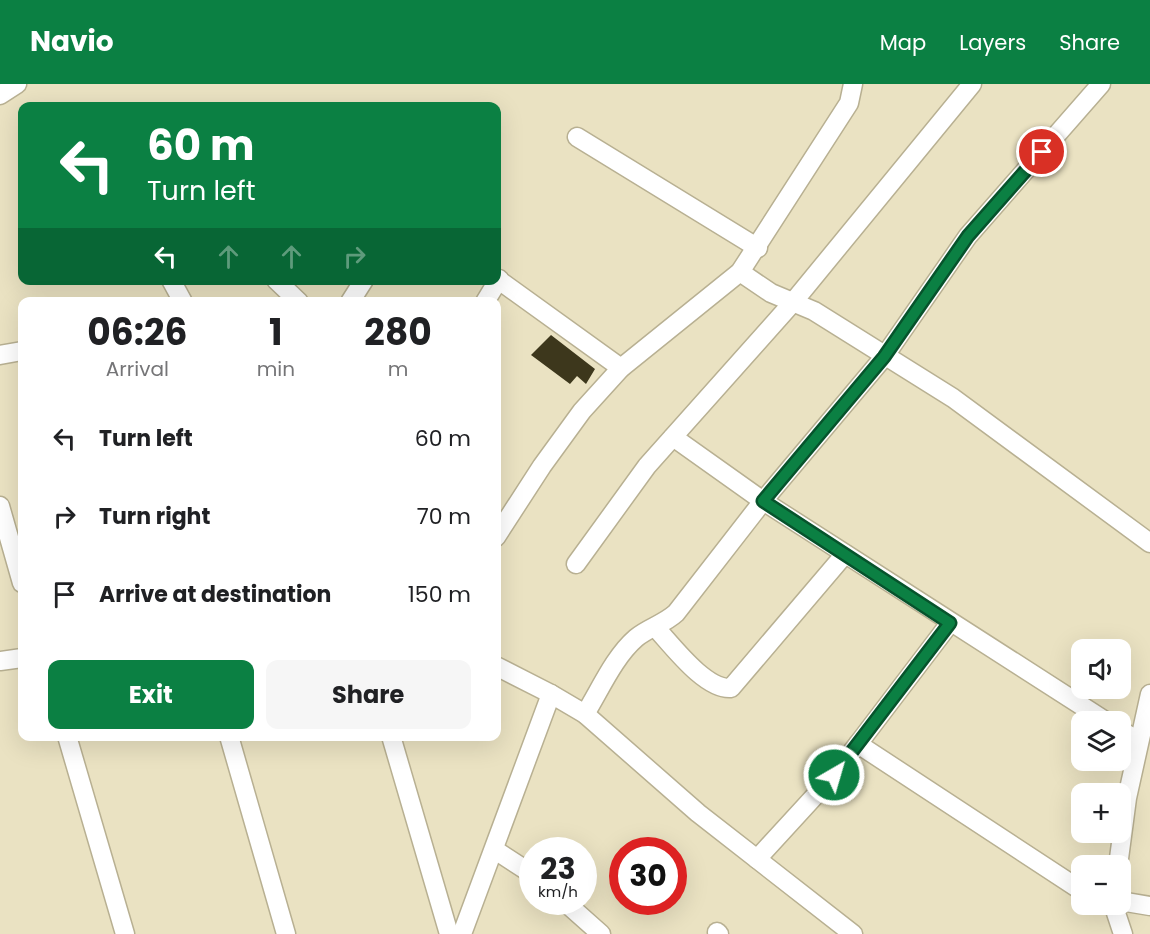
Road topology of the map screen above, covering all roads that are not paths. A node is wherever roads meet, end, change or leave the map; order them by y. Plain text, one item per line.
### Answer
1 (17, 84) edge
2 (853, 84) edge
3 (972, 84) edge
4 (1101, 84) edge
5 (0, 95) edge
6 (577, 137) dead end
7 (758, 248) junction
8 (740, 272) junction
9 (501, 281) edge
10 (281, 285) edge
11 (294, 297) edge
12 (794, 301) junction
13 (18, 352) edge
14 (0, 355) edge
15 (884, 357) junction
16 (621, 368) junction
17 (673, 437) junction
18 (763, 501) junction
19 (0, 506) edge
20 (501, 529) edge
21 (1150, 543) edge
22 (845, 554) junction
23 (576, 564) dead end
24 (18, 570) edge
25 (950, 623) junction
26 (655, 627) junction
27 (18, 659) edge
28 (0, 661) edge
29 (501, 669) edge
30 (551, 694) junction
31 (1150, 694) edge
32 (1090, 711) edge
33 (585, 714) junction
34 (1131, 736) edge
35 (67, 741) edge
36 (230, 741) edge
37 (392, 741) edge
38 (1139, 741) junction
39 (858, 744) junction
40 (495, 850) junction
41 (1119, 855) edge
42 (757, 858) junction
43 (519, 866) edge
44 (1071, 884) edge
45 (1131, 906) edge
46 (1150, 906) edge
47 (580, 915) edge
48 (1117, 915) edge
49 (125, 934) edge
50 (286, 934) edge
51 (448, 934) edge
52 (462, 934) edge
53 (602, 934) edge
54 (853, 934) edge
55 (1123, 934) edge

1 - 5 street
2 - 7 street
3 - 12 street
4 - 15 street
6 - 7 street
7 - 8 street
8 - 12 street
8 - 16 street
9 - 16 street
10 - 11 street
12 - 15 street
12 - 17 street
13 - 14 street
15 - 18 street
15 - 21 street
16 - 20 street
17 - 18 street
17 - 23 street
18 - 22 street
18 - 26 street
19 - 24 street
22 - 25 street
22 - 26 street
25 - 32 street
25 - 39 street
26 - 33 street
27 - 28 street
29 - 30 street
30 - 33 street
30 - 40 street
31 - 38 street
33 - 42 street
34 - 38 street
35 - 49 street
36 - 50 street
37 - 51 street
38 - 41 street
39 - 42 street
39 - 44 street
40 - 43 street
40 - 52 street
42 - 54 street
45 - 46 street
47 - 53 street
48 - 55 street

